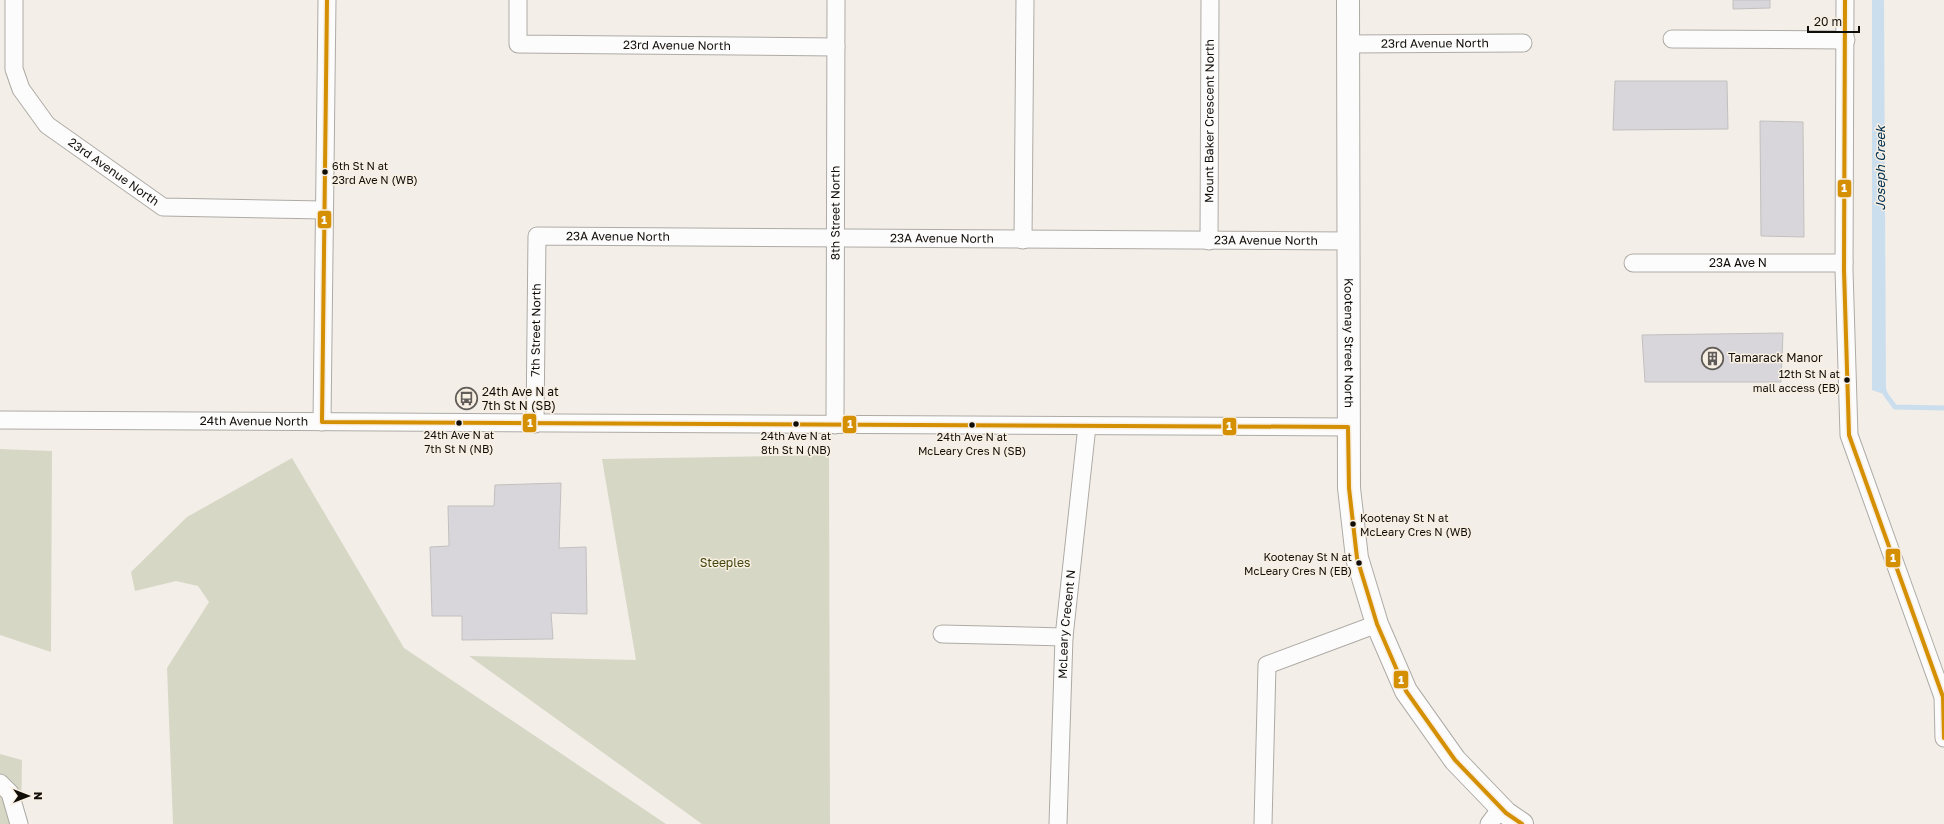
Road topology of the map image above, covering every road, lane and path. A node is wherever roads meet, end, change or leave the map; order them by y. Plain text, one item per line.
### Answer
1 (14, 0) edge
2 (327, 0) edge
3 (518, 0) edge
4 (836, 0) edge
5 (1025, 0) edge
6 (1210, 0) edge
7 (1348, 0) edge
8 (1845, 0) edge
9 (1672, 39) dead end
10 (1846, 40) junction
11 (1523, 43) dead end
12 (1348, 44) junction
13 (836, 47) junction
14 (324, 210) junction
15 (537, 236) joint
16 (835, 239) junction
17 (1023, 240) junction
18 (1209, 241) junction
19 (1347, 241) junction
20 (1633, 263) dead end
21 (1844, 263) junction
22 (0, 420) edge
23 (322, 422) junction
24 (535, 424) junction
25 (835, 425) junction
26 (1087, 426) junction
27 (1348, 427) junction
28 (1377, 624) junction
29 (942, 634) dead end
30 (1064, 637) junction
31 (1943, 697) edge
32 (1944, 738) edge
33 (0, 783) edge
34 (1495, 816) edge
35 (19, 824) edge
36 (1058, 824) edge
37 (1263, 824) edge
38 (1522, 824) edge

1 - 14 street, 23rd Avenue North
2 - 14 street
3 - 13 street, 23rd Avenue North
4 - 13 street, 8th Street North
5 - 17 street
6 - 18 street, Mount Baker Crescent North
7 - 12 street, Kootenay Street North
8 - 10 street
9 - 10 street
10 - 21 street
11 - 12 street, 23rd Avenue North
12 - 19 street, Kootenay Street North
13 - 16 street, 8th Street North
14 - 23 street
15 - 16 street, 23A Avenue North
15 - 24 street, 7th Street North
16 - 17 street, 23A Avenue North
16 - 25 street, 8th Street North
17 - 18 street, 23A Avenue North
18 - 19 street, 23A Avenue North
19 - 27 street, Kootenay Street North
20 - 21 street, 23A Ave N
21 - 31 street
22 - 23 street, 24th Avenue North
23 - 24 street, 24th Avenue North
24 - 25 street, 24th Avenue North
25 - 26 street, 24th Avenue North
26 - 27 street, 24th Avenue North
26 - 30 street, McLeary Crecent N
27 - 28 street, Kootenay Street North
28 - 34 street, Kootenay Street North
28 - 37 street
29 - 30 street
30 - 36 street, McLeary Crecent N
31 - 32 street
33 - 35 street
34 - 38 street, Kootenay Street North

